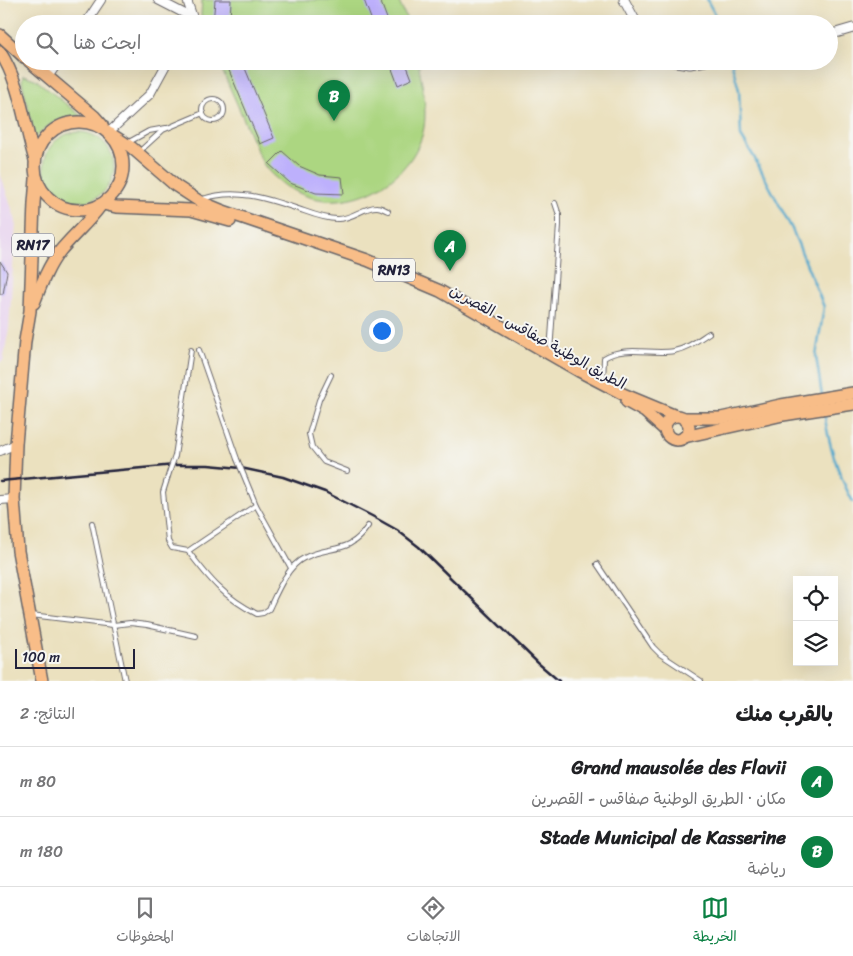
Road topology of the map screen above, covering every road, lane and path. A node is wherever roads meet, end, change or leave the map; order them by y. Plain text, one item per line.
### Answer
1 (101, 0) edge
2 (158, 0) edge
3 (188, 0) edge
4 (624, 0) edge
5 (91, 15) edge
6 (182, 15) edge
7 (190, 15) edge
8 (632, 15) edge
9 (853, 28) edge
10 (838, 32) edge
11 (0, 35) edge
12 (15, 49) edge
13 (0, 52) edge
14 (15, 67) edge
15 (40, 70) edge
16 (53, 70) edge
17 (163, 70) edge
18 (10, 71) junction
19 (48, 77) junction
20 (202, 114) junction
21 (168, 128) junction
22 (108, 131) junction
23 (126, 143) junction
24 (139, 153) junction
25 (35, 160) junction
26 (36, 179) junction
27 (199, 201) junction
28 (555, 203) dead end
29 (102, 204) junction
30 (388, 211) dead end
31 (30, 311) junction
32 (709, 332) dead end
33 (191, 350) dead end
34 (199, 350) dead end
35 (549, 354) junction
36 (330, 376) dead end
37 (604, 384) junction
38 (853, 394) edge
39 (853, 404) edge
40 (782, 410) junction
41 (679, 417) junction
42 (666, 430) junction
43 (684, 437) junction
44 (16, 444) junction
45 (0, 451) edge
46 (347, 471) dead end
47 (14, 498) junction
48 (0, 500) edge
49 (256, 504) junction
50 (92, 522) dead end
51 (368, 526) dead end
52 (188, 551) junction
53 (597, 564) dead end
54 (291, 568) junction
55 (29, 615) junction
56 (113, 625) junction
57 (196, 636) dead end
58 (42, 681) edge
59 (125, 681) edge
60 (701, 681) edge

1 - 5 street
2 - 6 street
3 - 7 street
4 - 8 street
9 - 10 street
11 - 12 main road
13 - 18 main road
14 - 18 main road
15 - 19 main road
16 - 19 street
17 - 22 street
18 - 25 main road
19 - 22 main road
20 - 20 lane
20 - 21 lane
21 - 23 lane
21 - 24 lane
22 - 23 main road, الطريق الوطنية صفاقس - القصرين / RN13
22 - 25 main road
22 - 29 main road
23 - 24 main road, الطريق الوطنية صفاقس - القصرين / RN13
24 - 27 main road, الطريق الوطنية صفاقس - القصرين / RN13
25 - 26 main road
26 - 29 main road
26 - 31 main road, RN17
27 - 30 lane
27 - 35 main road, الطريق الوطنية صفاقس - القصرين / RN13
28 - 35 lane
29 - 31 main road, RN17
29 - 42 main road, الطريق الوطنية صفاقس - القصرين / RN13
31 - 44 main road, RN17
32 - 37 lane
33 - 52 lane, bridge
34 - 49 lane, bridge
35 - 37 main road, الطريق الوطنية صفاقس - القصرين / RN13
36 - 46 lane
37 - 41 main road, الطريق الوطنية صفاقس - القصرين / RN13
38 - 40 main road, الطريق الوطنية صفاقس - القصرين / RN13
39 - 40 main road, الطريق الوطنية صفاقس - القصرين / RN13
40 - 41 main road, الطريق الوطنية صفاقس - القصرين / RN13
40 - 43 main road, الطريق الوطنية صفاقس - القصرين / RN13
41 - 42 main road
41 - 43 main road
42 - 43 main road, RN13
44 - 45 street
44 - 47 main road, RN17
47 - 48 street
47 - 55 main road, RN17
49 - 52 lane
49 - 54 lane
50 - 56 lane
51 - 54 lane
52 - 54 lane
53 - 60 lane
55 - 56 lane
55 - 58 main road, RN17
56 - 57 lane
56 - 59 lane

